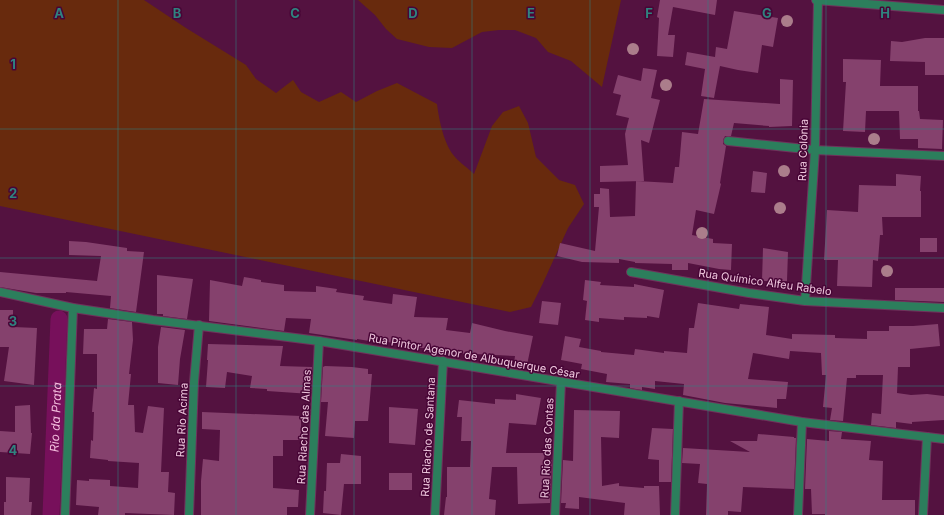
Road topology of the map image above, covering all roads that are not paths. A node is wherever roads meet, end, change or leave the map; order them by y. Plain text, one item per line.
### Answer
1 (818, 0) edge
2 (944, 10) edge
3 (728, 141) dead end
4 (815, 150) junction
5 (944, 156) edge
6 (631, 272) dead end
7 (0, 292) edge
8 (805, 301) junction
9 (73, 308) junction
10 (944, 308) edge
11 (199, 325) junction
12 (319, 340) junction
13 (443, 361) junction
14 (561, 382) junction
15 (679, 401) junction
16 (802, 422) junction
17 (927, 437) junction
18 (944, 439) edge
19 (65, 515) edge
20 (189, 515) edge
21 (310, 515) edge
22 (435, 515) edge
23 (555, 515) edge
24 (675, 515) edge
25 (798, 515) edge
26 (923, 515) edge

1 - 2 street
1 - 4 street, Rua Colônia
3 - 4 street
4 - 5 street
4 - 8 street, Rua Colônia
6 - 8 street, Rua Químico Alfeu Rabelo
7 - 9 street, Rua Pintor Agenor de Albuquerque César
8 - 10 street, Rua Químico Alfeu Rabelo
9 - 11 street, Rua Pintor Agenor de Albuquerque César
9 - 19 street
11 - 12 street, Rua Pintor Agenor de Albuquerque César
11 - 20 street, Rua Rio Acima
12 - 13 street, Rua Pintor Agenor de Albuquerque César
12 - 21 street, Rua Riacho das Almas
13 - 14 street, Rua Pintor Agenor de Albuquerque César
13 - 22 street, Rua Riacho de Santana
14 - 15 street, Rua Pintor Agenor de Albuquerque César
14 - 23 street, Rua Rio das Contas
15 - 16 street, Rua Pintor Agenor de Albuquerque César
15 - 24 street
16 - 17 street, Rua Pintor Agenor de Albuquerque César
16 - 25 street
17 - 18 street, Rua Pintor Agenor de Albuquerque César
17 - 26 street

